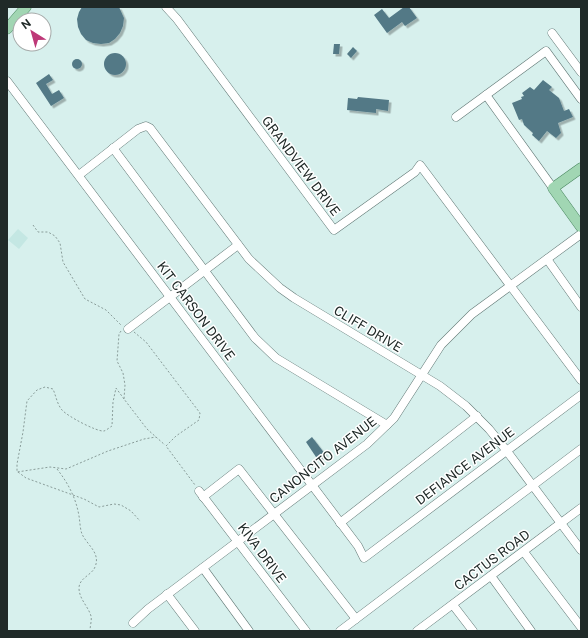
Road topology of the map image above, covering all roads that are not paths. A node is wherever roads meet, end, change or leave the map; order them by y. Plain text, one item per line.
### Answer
1 (26, 7) edge
2 (166, 7) edge
3 (7, 29) edge
4 (552, 34) dead end
5 (581, 72) edge
6 (7, 81) edge
7 (486, 95) junction
8 (581, 99) edge
9 (456, 117) dead end
10 (113, 148) junction
11 (581, 168) edge
12 (79, 175) junction
13 (554, 188) junction
14 (581, 227) edge
15 (581, 234) edge
16 (238, 245) junction
17 (547, 259) junction
18 (206, 270) junction
19 (510, 286) junction
20 (171, 297) junction
21 (581, 307) edge
22 (128, 329) road end
23 (422, 376) junction
24 (581, 380) edge
25 (581, 395) edge
26 (477, 416) junction
27 (387, 425) junction
28 (581, 449) edge
29 (506, 450) junction
30 (533, 485) junction
31 (312, 486) junction
32 (581, 508) edge
33 (274, 513) junction
34 (340, 523) junction
35 (561, 523) junction
36 (238, 541) junction
37 (581, 550) edge
38 (524, 552) junction
39 (364, 558) joint
40 (203, 568) junction
41 (491, 576) junction
42 (167, 594) junction
43 (453, 605) junction
44 (356, 619) junction
45 (133, 623) dead end
46 (581, 627) edge
47 (195, 631) edge
48 (249, 631) edge
49 (306, 631) edge
50 (340, 631) edge
51 (417, 631) edge
52 (473, 631) edge
53 (531, 631) edge

1 - 3 main road
2 - 19 street, GRANDVIEW DRIVE
4 - 5 street
6 - 12 street, KIT CARSON DRIVE
7 - 8 street
7 - 9 street
7 - 13 street
10 - 12 street
10 - 16 street, CLIFF DRIVE
10 - 18 street
11 - 13 main road
12 - 20 street, KIT CARSON DRIVE
13 - 14 main road
15 - 17 street, CANONCITO AVENUE
16 - 18 street
16 - 23 street, CLIFF DRIVE
17 - 19 street, CANONCITO AVENUE
17 - 21 street
18 - 20 street
18 - 27 street
19 - 23 street, CANONCITO AVENUE
19 - 24 street, GRANDVIEW DRIVE
20 - 22 street
20 - 31 street, KIT CARSON DRIVE
23 - 26 street, CLIFF DRIVE
23 - 27 street, CANONCITO AVENUE
25 - 29 street, DEFIANCE AVENUE
26 - 29 street, CLIFF DRIVE
26 - 34 street
27 - 31 street, CANONCITO AVENUE
28 - 30 street
29 - 30 street, CLIFF DRIVE
29 - 39 street, DEFIANCE AVENUE
30 - 35 street, CLIFF DRIVE
30 - 44 street
31 - 33 street, CANONCITO AVENUE
31 - 34 street, KIT CARSON DRIVE
32 - 35 street, CACTUS ROAD
33 - 36 street, CANONCITO AVENUE
33 - 36 street, KIVA DRIVE
33 - 44 street
34 - 39 street, KIT CARSON DRIVE
35 - 37 street, CLIFF DRIVE
35 - 38 street, CACTUS ROAD
36 - 40 street, CANONCITO AVENUE
36 - 49 street, KIVA DRIVE
38 - 41 street, CACTUS ROAD
38 - 46 street
40 - 42 street, CANONCITO AVENUE
40 - 48 street
41 - 43 street, CACTUS ROAD
41 - 53 street
42 - 45 street, CANONCITO AVENUE
42 - 47 street
43 - 51 street, CACTUS ROAD
43 - 52 street
44 - 50 street

